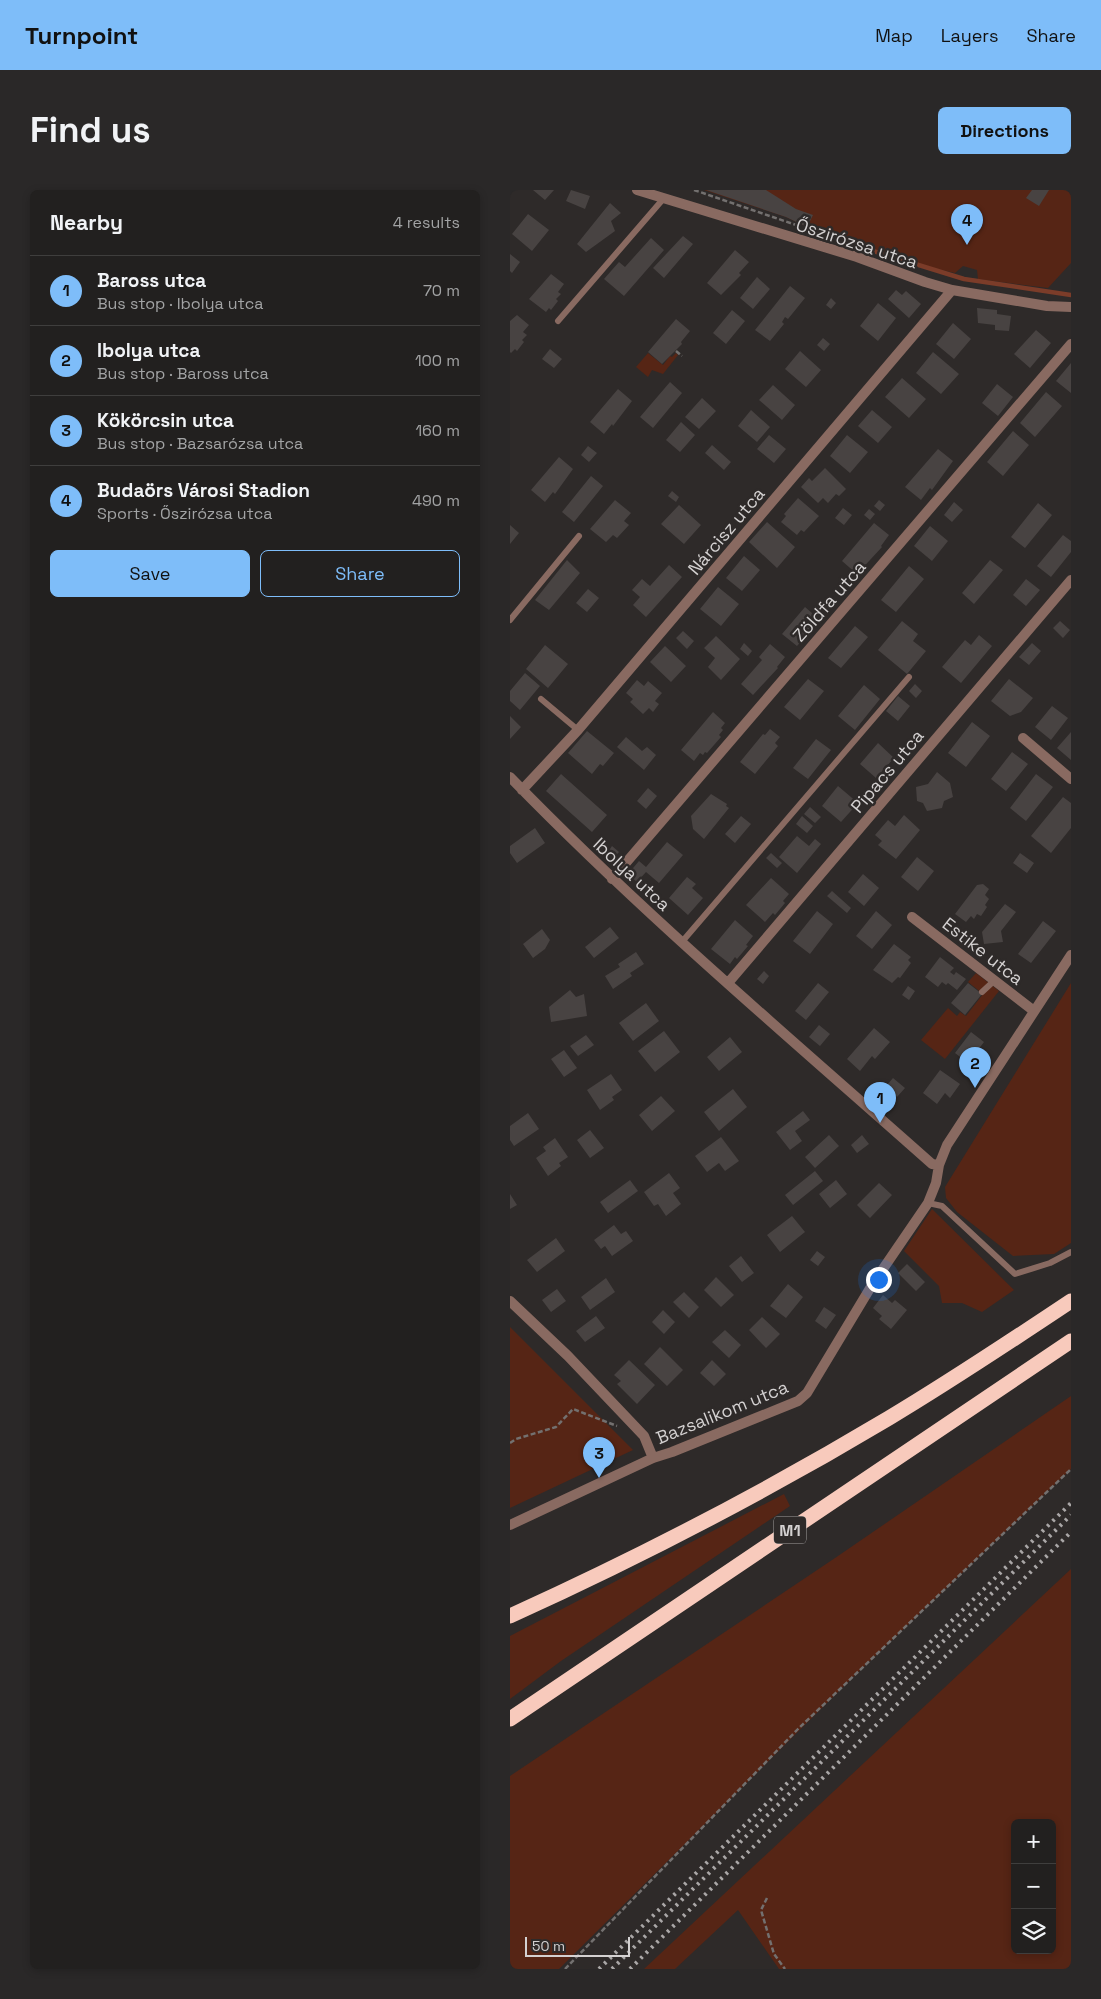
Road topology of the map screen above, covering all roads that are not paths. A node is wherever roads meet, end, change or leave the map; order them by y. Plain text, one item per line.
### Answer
1 (637, 190) edge
2 (664, 198) junction
3 (952, 290) junction
4 (1071, 307) edge
5 (558, 322) dead end
6 (1071, 344) edge
7 (579, 536) dead end
8 (1071, 580) edge
9 (510, 620) edge
10 (909, 676) dead end
11 (541, 699) dead end
12 (578, 730) junction
13 (1023, 738) dead end
14 (510, 777) edge
15 (1071, 778) edge
16 (522, 790) junction
17 (612, 879) junction
18 (912, 917) dead end
19 (681, 942) junction
20 (1071, 955) edge
21 (995, 980) junction
22 (728, 983) junction
23 (982, 992) dead end
24 (1034, 1011) junction
25 (939, 1166) junction
26 (928, 1203) junction
27 (1071, 1252) edge
28 (510, 1300) edge
29 (1071, 1301) edge
30 (1071, 1341) edge
31 (653, 1458) junction
32 (510, 1525) edge
33 (510, 1616) edge
34 (510, 1719) edge

1 - 2 street, Őszirózsa utca
2 - 3 street, Őszirózsa utca
2 - 5 lane
3 - 4 street, Őszirózsa utca
3 - 12 street, Nárcisz utca
6 - 17 street, Zöldfa utca
7 - 9 lane
8 - 22 street, Pipacs utca
10 - 19 lane
11 - 12 lane
12 - 16 street, Nárcisz utca
13 - 15 street
14 - 16 street, Ibolya utca
16 - 17 street, Ibolya utca
17 - 19 street, Ibolya utca
18 - 21 street, Estike utca
19 - 22 street, Ibolya utca
20 - 24 street, Bazsalikom utca
21 - 23 lane
21 - 24 street, Estike utca
22 - 25 street, Ibolya utca
24 - 25 street, Bazsalikom utca
25 - 26 street, Bazsalikom utca
26 - 27 lane
26 - 31 street, Bazsalikom utca
28 - 31 street
29 - 33 highway
30 - 34 highway, M1
31 - 32 street, Bazsalikom utca

